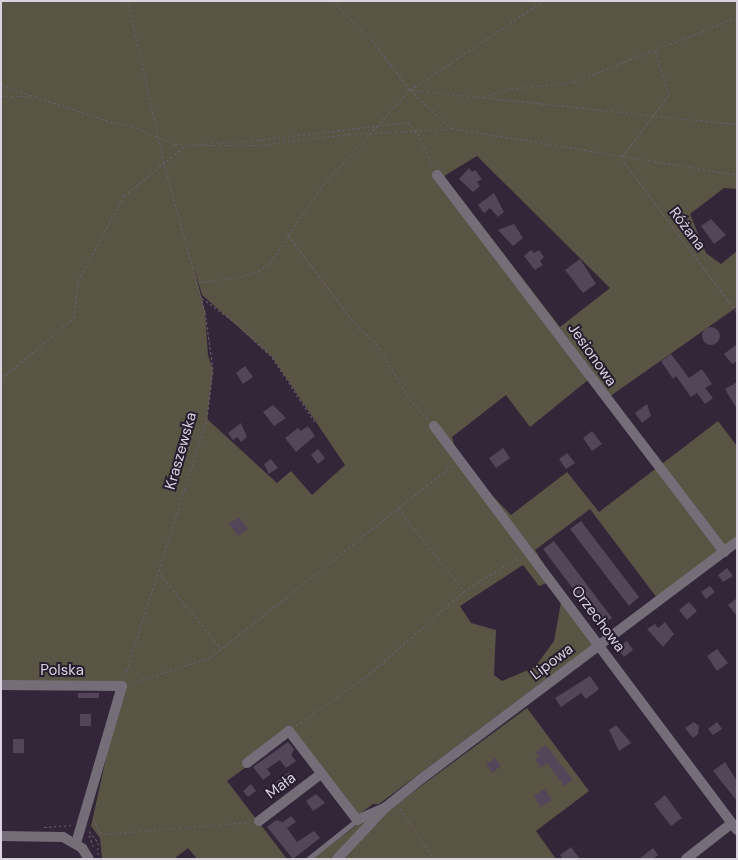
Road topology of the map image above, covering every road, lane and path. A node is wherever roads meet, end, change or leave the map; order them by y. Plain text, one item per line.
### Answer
1 (128, 1) edge
2 (332, 1) edge
3 (543, 1) edge
4 (737, 17) edge
5 (654, 50) junction
6 (1, 84) edge
7 (410, 90) junction
8 (1, 96) edge
9 (32, 96) junction
10 (484, 98) junction
11 (655, 116) junction
12 (737, 124) edge
13 (376, 127) junction
14 (451, 128) junction
15 (417, 132) junction
16 (370, 133) junction
17 (158, 137) junction
18 (186, 145) junction
19 (621, 158) junction
20 (164, 163) junction
21 (737, 175) edge
22 (436, 176) joint
23 (288, 235) junction
24 (198, 282) dead end
25 (201, 298) junction
26 (737, 312) edge
27 (1, 379) edge
28 (314, 421) dead end
29 (434, 426) joint
30 (458, 460) junction
31 (398, 508) junction
32 (737, 542) edge
33 (529, 552) junction
34 (724, 552) junction
35 (159, 573) junction
36 (464, 591) junction
37 (598, 645) junction
38 (222, 648) junction
39 (1, 685) edge
40 (122, 686) junction
41 (289, 731) junction
42 (247, 763) dead end
43 (321, 774) junction
44 (395, 799) junction
45 (386, 807) junction
46 (85, 814) junction
47 (357, 820) junction
48 (259, 821) joint
49 (44, 827) dead end
50 (734, 827) edge
51 (86, 829) junction
52 (1, 836) edge
53 (76, 843) junction
54 (98, 858) edge
55 (88, 859) edge
56 (308, 859) edge
57 (337, 859) edge
58 (434, 859) edge
59 (686, 859) edge

1 - 17 path, Kraszewska
2 - 7 path
3 - 7 path
4 - 5 path
5 - 10 path
5 - 11 path
6 - 9 path
7 - 10 path
7 - 13 path
7 - 14 path
8 - 9 path
9 - 17 path
10 - 11 path
11 - 12 path
11 - 19 path
13 - 15 path
13 - 16 path
13 - 18 path
14 - 15 path
14 - 19 path
15 - 16 path
15 - 22 path
16 - 18 path
16 - 23 path
17 - 18 path
17 - 20 path, Kraszewska
18 - 20 path
19 - 21 path
19 - 26 path, Różana
20 - 25 path, Kraszewska
20 - 27 path
22 - 34 street, Jesionowa
23 - 24 path
23 - 29 path
25 - 28 path
25 - 35 path, Kraszewska
29 - 30 street, Orzechowa
30 - 31 path
30 - 33 street, Orzechowa
31 - 36 path
31 - 38 path
32 - 34 street, Lipowa
33 - 36 path
33 - 37 street, Orzechowa
34 - 37 street, Lipowa
35 - 38 path
35 - 40 path, Kraszewska
36 - 41 path
37 - 44 street, Lipowa
37 - 50 street, Orzechowa
38 - 40 path
39 - 40 street, Polska
40 - 46 street
41 - 42 street
41 - 43 street
43 - 47 street
43 - 48 street, Mała
44 - 45 street, Lipowa
44 - 58 path
45 - 47 street, Lipowa
45 - 57 street, Lipowa
46 - 48 path
46 - 51 street
47 - 56 lane, Lipowa
49 - 51 path
50 - 59 street
51 - 53 street
51 - 54 path
51 - 54 path
52 - 53 street
53 - 55 street

